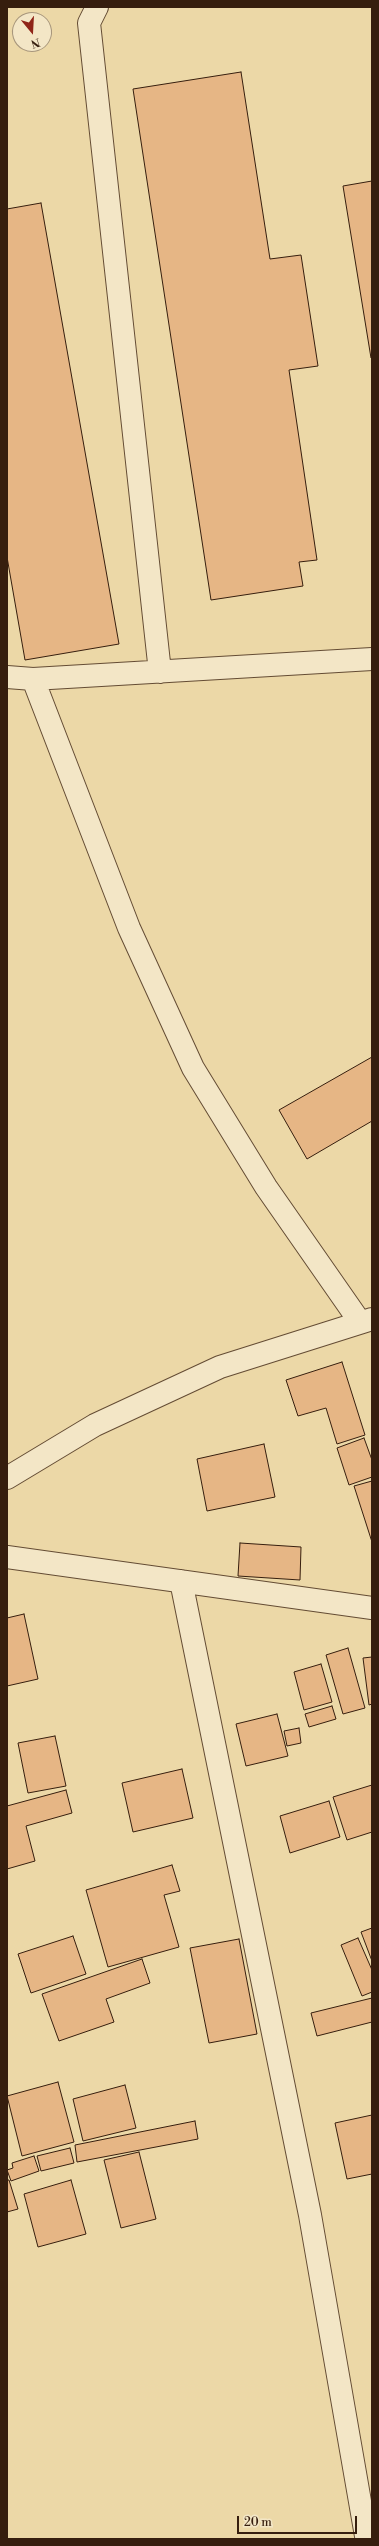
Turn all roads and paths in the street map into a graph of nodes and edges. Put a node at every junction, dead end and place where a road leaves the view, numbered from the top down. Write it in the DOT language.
graph roads {
  1 [pos="97,7"];
  2 [pos="372,659"];
  3 [pos="160,672"];
  4 [pos="7,677"];
  5 [pos="33,679"];
  6 [pos="366,1320"];
  7 [pos="7,1478"];
  8 [pos="7,1557"];
  9 [pos="181,1581"];
  10 [pos="372,1608"];
  11 [pos="365,2536"];
  1 -- 3 [label="street"];
  2 -- 3 [label="street"];
  3 -- 5 [label="street"];
  4 -- 5 [label="street"];
  5 -- 6 [label="street"];
  6 -- 7 [label="street"];
  8 -- 9 [label="street"];
  9 -- 10 [label="street"];
  9 -- 11 [label="street"];
}
